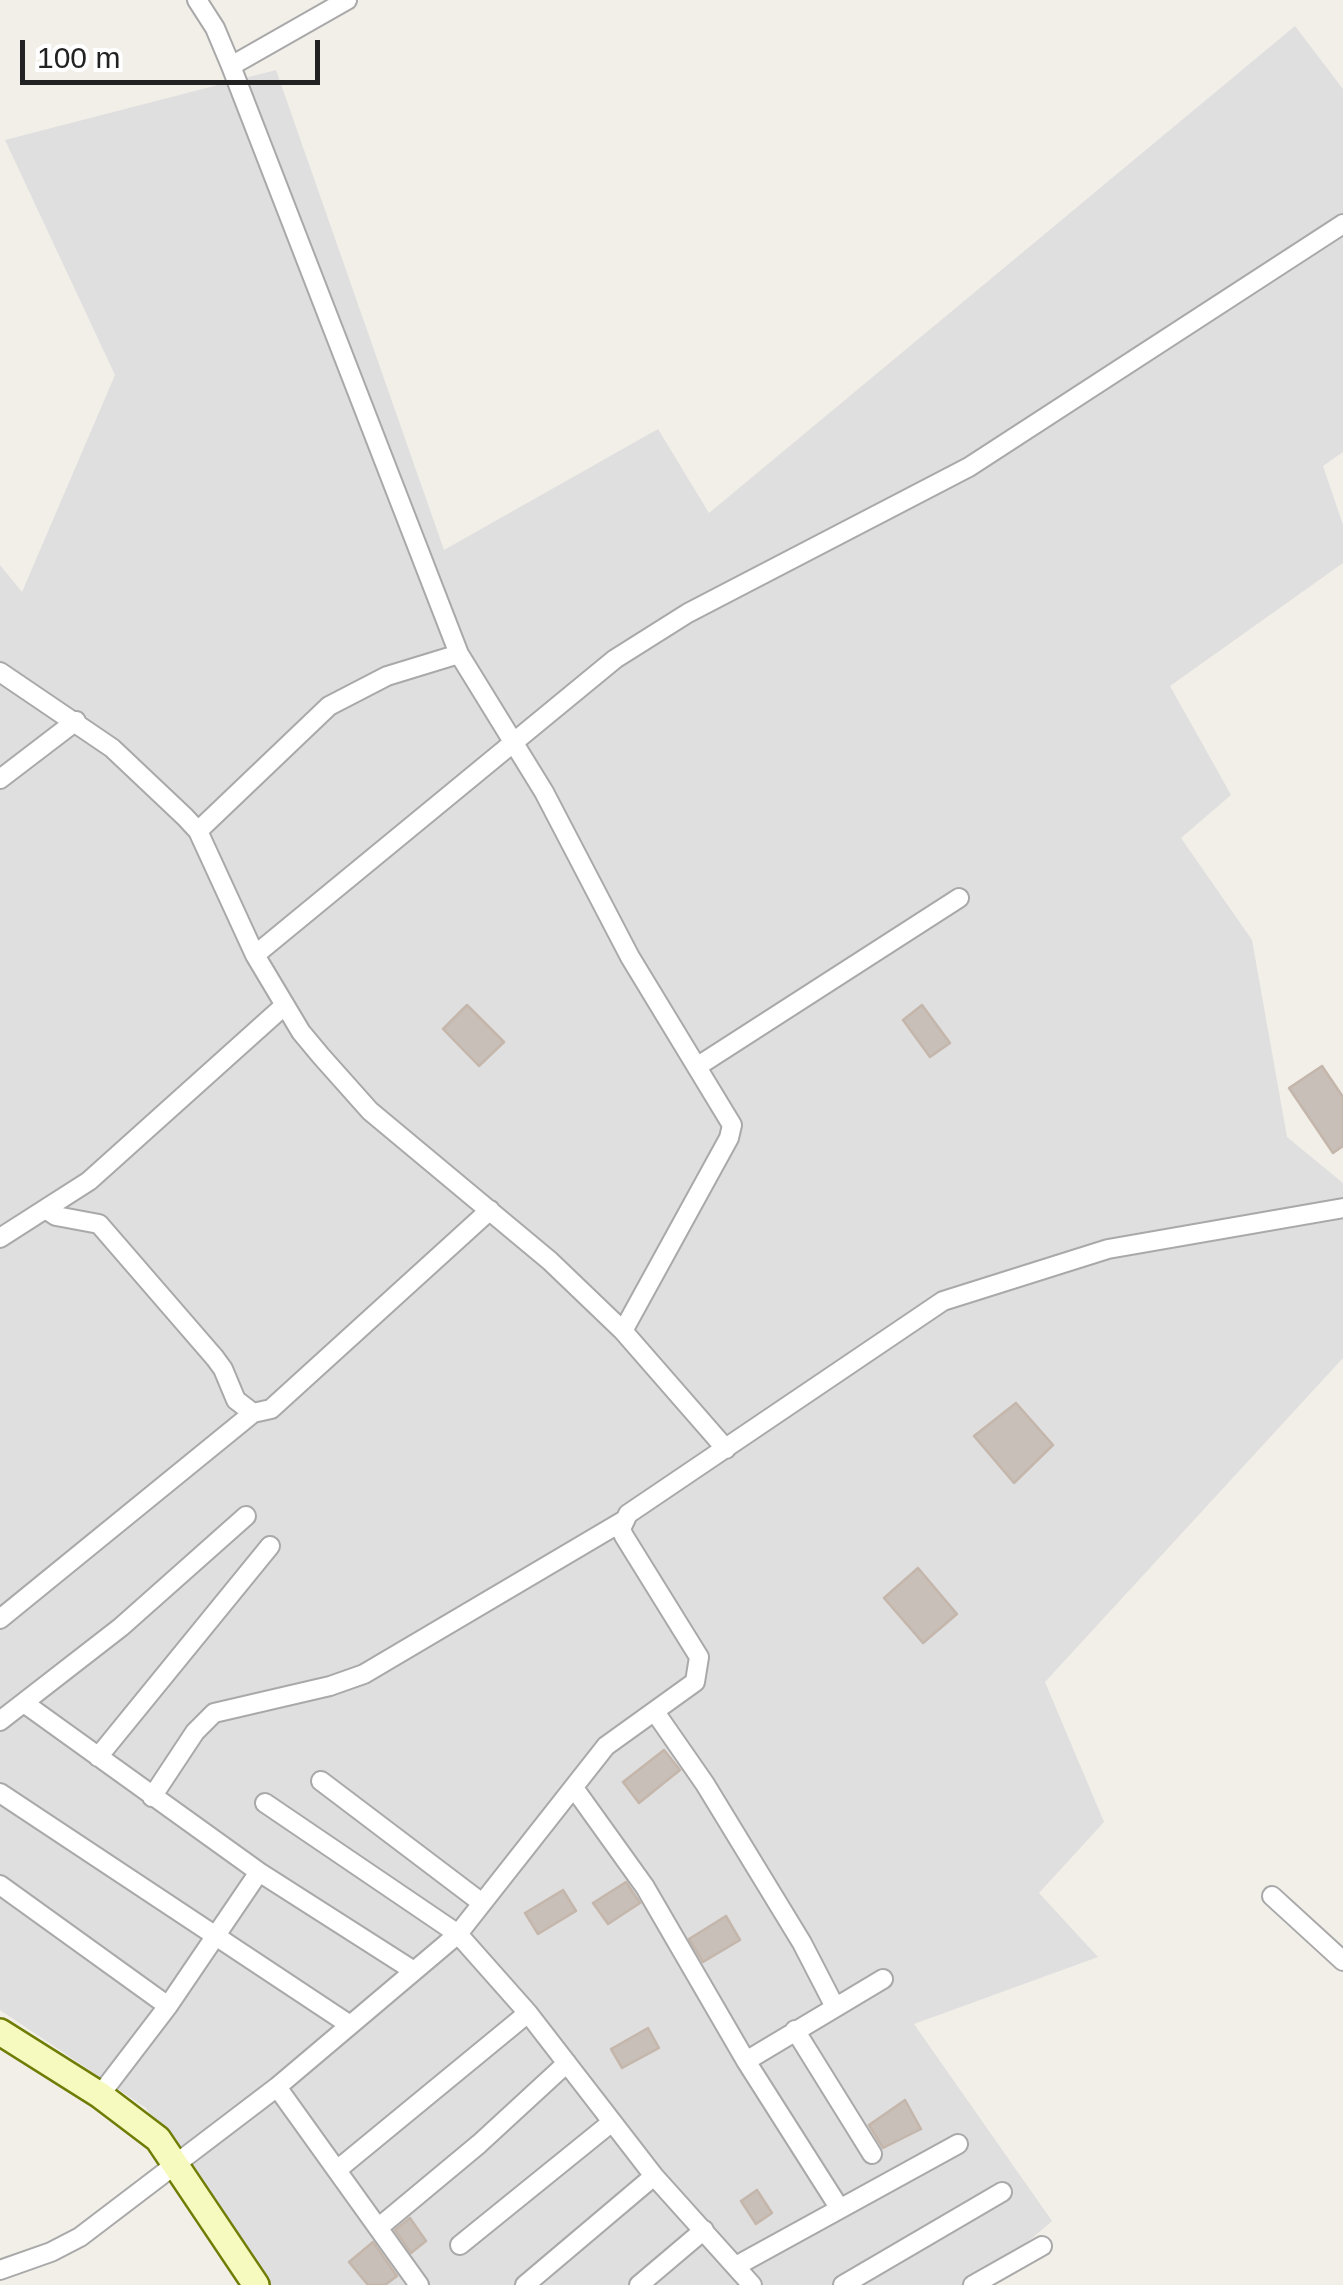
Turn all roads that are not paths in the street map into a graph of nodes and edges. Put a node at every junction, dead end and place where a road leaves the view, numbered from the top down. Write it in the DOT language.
graph roads {
  1 [pos="197,0"];
  2 [pos="347,0"];
  3 [pos="231,66"];
  4 [pos="1343,224"];
  5 [pos="459,654"];
  6 [pos="0,672"];
  7 [pos="76,721"];
  8 [pos="512,742"];
  9 [pos="0,778"];
  10 [pos="198,832"];
  11 [pos="960,898"];
  12 [pos="255,954"];
  13 [pos="285,1006"];
  14 [pos="698,1066"];
  15 [pos="1343,1208"];
  16 [pos="47,1210"];
  17 [pos="490,1210"];
  18 [pos="0,1238"];
  19 [pos="624,1332"];
  20 [pos="253,1413"];
  21 [pos="726,1449"];
  22 [pos="246,1516"];
  23 [pos="623,1521"];
  24 [pos="270,1546"];
  25 [pos="0,1618"];
  26 [pos="24,1703"];
  27 [pos="655,1712"];
  28 [pos="0,1722"];
  29 [pos="98,1757"];
  30 [pos="321,1782"];
  31 [pos="574,1788"];
  32 [pos="0,1793"];
  33 [pos="152,1797"];
  34 [pos="264,1803"];
  35 [pos="259,1872"];
  36 [pos="0,1885"];
  37 [pos="1272,1896"];
  38 [pos="482,1904"];
  39 [pos="458,1934"];
  40 [pos="215,1938"];
  41 [pos="1343,1960"];
  42 [pos="414,1972"];
  43 [pos="883,1978"];
  44 [pos="168,2006"];
  45 [pos="834,2006"];
  46 [pos="528,2013"];
  47 [pos="350,2025"];
  48 [pos="795,2030"];
  49 [pos="0,2032"];
  50 [pos="746,2061"];
  51 [pos="567,2062"];
  52 [pos="277,2087"];
  53 [pos="100,2095"];
  54 [pos="612,2122"];
  55 [pos="958,2144"];
  56 [pos="872,2154"];
  57 [pos="176,2162"];
  58 [pos="337,2170"];
  59 [pos="654,2176"];
  60 [pos="1002,2192"];
  61 [pos="840,2209"];
  62 [pos="378,2228"];
  63 [pos="704,2230"];
  64 [pos="460,2245"];
  65 [pos="1042,2246"];
  66 [pos="736,2266"];
  67 [pos="0,2270"];
  68 [pos="256,2285"];
  69 [pos="419,2285"];
  70 [pos="526,2285"];
  71 [pos="639,2285"];
  72 [pos="752,2285"];
  73 [pos="843,2285"];
  74 [pos="973,2285"];
  1 -- 3 [label="street"];
  2 -- 3 [label="street"];
  3 -- 5 [label="street"];
  4 -- 8 [label="street"];
  5 -- 8 [label="street"];
  5 -- 10 [label="street"];
  6 -- 7 [label="street"];
  7 -- 9 [label="street"];
  7 -- 10 [label="street"];
  8 -- 12 [label="street"];
  8 -- 14 [label="street"];
  10 -- 12 [label="street"];
  11 -- 14 [label="street"];
  12 -- 13 [label="street"];
  13 -- 16 [label="street"];
  13 -- 17 [label="street"];
  14 -- 19 [label="street"];
  15 -- 21 [label="street"];
  16 -- 18 [label="street"];
  16 -- 20 [label="street"];
  17 -- 19 [label="street"];
  17 -- 20 [label="street"];
  19 -- 21 [label="street"];
  20 -- 25 [label="street"];
  21 -- 23 [label="street"];
  22 -- 26 [label="street"];
  23 -- 27 [label="street"];
  23 -- 33 [label="street"];
  24 -- 29 [label="street"];
  26 -- 28 [label="street"];
  26 -- 29 [label="street"];
  27 -- 31 [label="street"];
  27 -- 45 [label="street"];
  29 -- 33 [label="street"];
  30 -- 38 [label="street"];
  31 -- 38 [label="street"];
  31 -- 50 [label="street"];
  32 -- 40 [label="street"];
  33 -- 35 [label="street"];
  34 -- 39 [label="street"];
  35 -- 40 [label="street"];
  35 -- 42 [label="street"];
  36 -- 44 [label="street"];
  37 -- 41 [label="street"];
  38 -- 39 [label="street"];
  39 -- 42 [label="street"];
  39 -- 46 [label="street"];
  40 -- 44 [label="street"];
  40 -- 47 [label="street"];
  42 -- 47 [label="street"];
  43 -- 45 [label="street"];
  44 -- 53 [label="street"];
  45 -- 48 [label="street"];
  46 -- 51 [label="street"];
  46 -- 58 [label="street"];
  47 -- 52 [label="street"];
  48 -- 50 [label="street"];
  48 -- 56 [label="street"];
  49 -- 53 [label="street"];
  50 -- 61 [label="street"];
  51 -- 54 [label="street"];
  51 -- 62 [label="street"];
  52 -- 57 [label="street"];
  52 -- 58 [label="street"];
  53 -- 57 [label="street"];
  54 -- 59 [label="street"];
  54 -- 64 [label="street"];
  55 -- 61 [label="street"];
  57 -- 67 [label="street"];
  57 -- 68 [label="street"];
  58 -- 62 [label="street"];
  59 -- 63 [label="street"];
  59 -- 70 [label="street"];
  60 -- 73 [label="street"];
  61 -- 66 [label="street"];
  62 -- 69 [label="street"];
  63 -- 66 [label="street"];
  63 -- 71 [label="street"];
  65 -- 74 [label="street"];
  66 -- 72 [label="street"];
}
